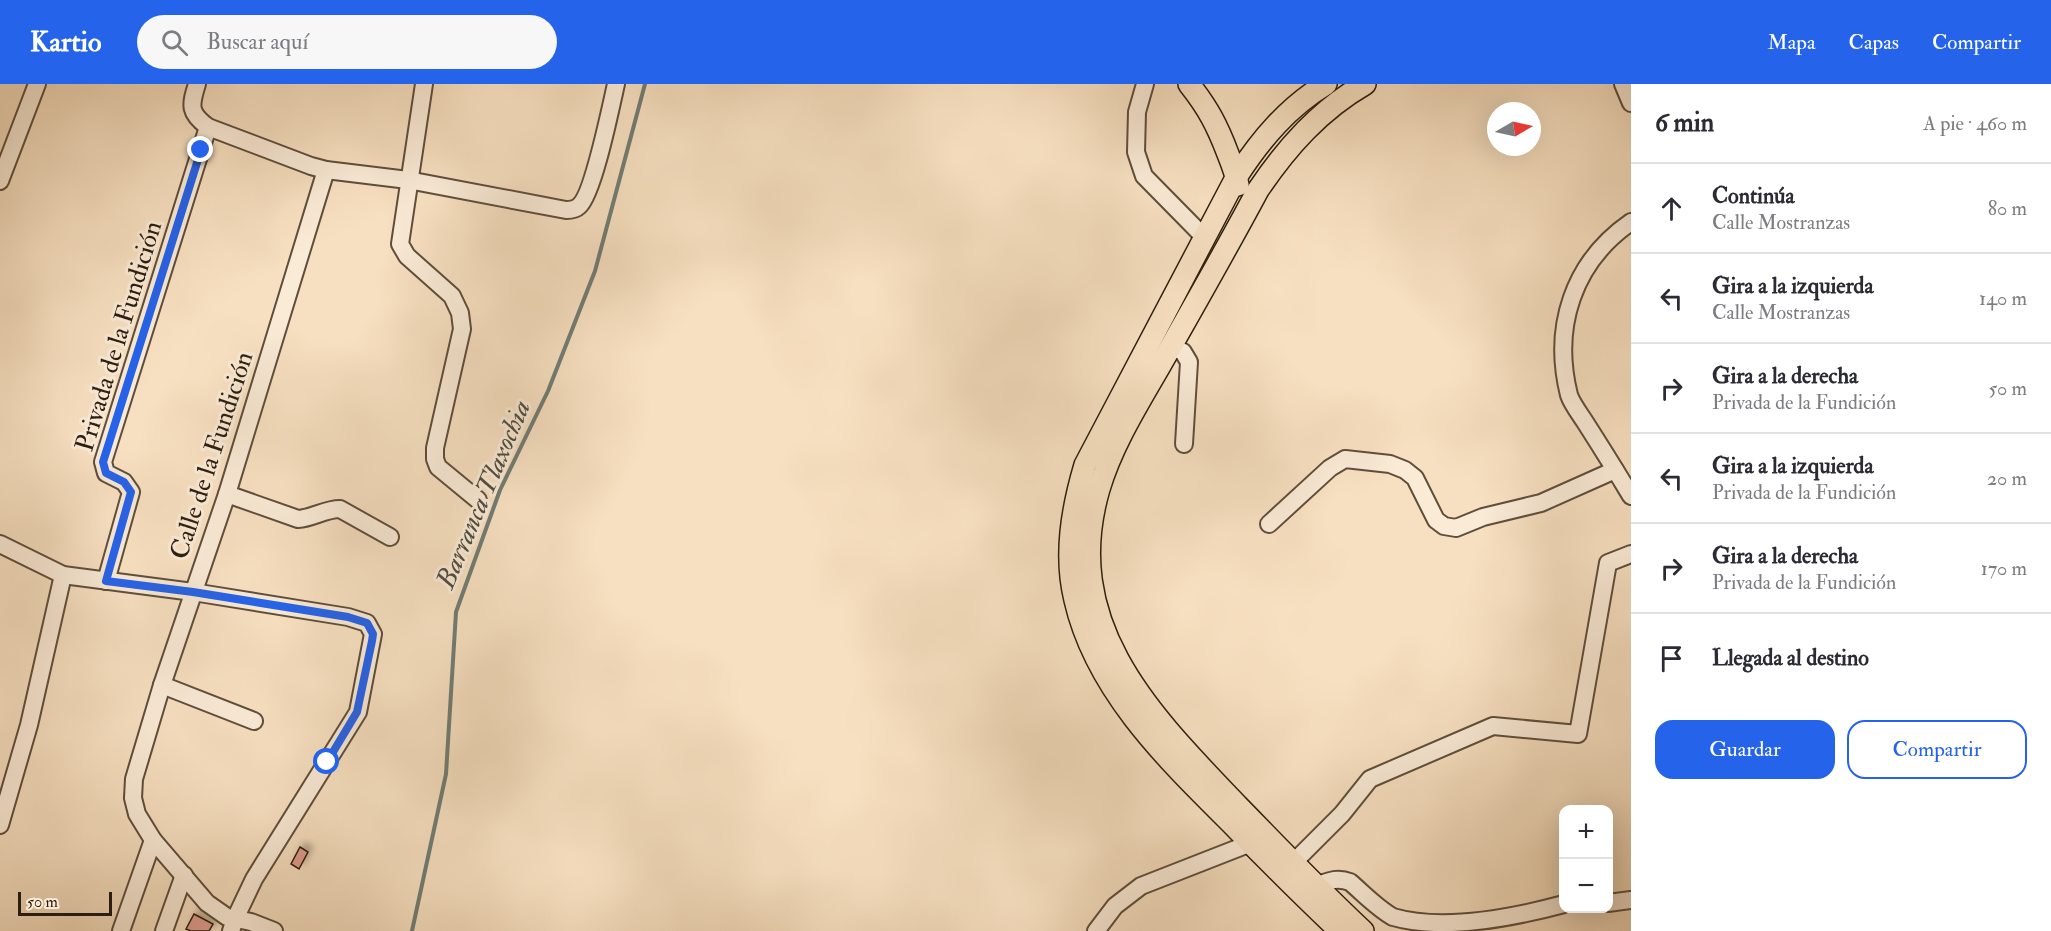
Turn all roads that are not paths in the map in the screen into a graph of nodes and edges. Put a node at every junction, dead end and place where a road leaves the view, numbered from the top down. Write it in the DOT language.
graph roads {
  1 [pos="37,84"];
  2 [pos="197,84"];
  3 [pos="424,84"];
  4 [pos="616,84"];
  5 [pos="1145,84"];
  6 [pos="1190,84"];
  7 [pos="1326,84"];
  8 [pos="1365,84"];
  9 [pos="1623,84"];
  10 [pos="1631,103"];
  11 [pos="208,127"];
  12 [pos="3,164"];
  13 [pos="326,170"];
  14 [pos="1237,176"];
  15 [pos="408,180"];
  16 [pos="0,181"];
  17 [pos="1242,220"];
  18 [pos="1631,222"];
  19 [pos="1204,237"];
  20 [pos="1171,346"];
  21 [pos="1184,444"];
  22 [pos="1615,470"];
  23 [pos="227,494"];
  24 [pos="1631,496"];
  25 [pos="478,500"];
  26 [pos="1269,524"];
  27 [pos="390,537"];
  28 [pos="0,544"];
  29 [pos="1631,554"];
  30 [pos="63,575"];
  31 [pos="106,581"];
  32 [pos="193,592"];
  33 [pos="162,685"];
  34 [pos="254,721"];
  35 [pos="0,825"];
  36 [pos="153,840"];
  37 [pos="1251,843"];
  38 [pos="1293,863"];
  39 [pos="184,876"];
  40 [pos="1316,886"];
  41 [pos="1631,900"];
  42 [pos="1613,902"];
  43 [pos="1559,905"];
  44 [pos="233,925"];
  45 [pos="121,931"];
  46 [pos="164,931"];
  47 [pos="274,931"];
  48 [pos="1096,931"];
  49 [pos="1340,931"];
  50 [pos="1363,931"];
  1 -- 12 [label="street"];
  2 -- 11 [label="street"];
  3 -- 15 [label="street"];
  4 -- 15 [label="street"];
  5 -- 19 [label="street"];
  6 -- 14 [label="main road"];
  7 -- 14 [label="main road"];
  8 -- 17 [label="main road"];
  9 -- 10 [label="street"];
  11 -- 13 [label="street"];
  11 -- 31 [label="street, Privada de la Fundición"];
  12 -- 16 [label="street"];
  13 -- 15 [label="street"];
  13 -- 23 [label="street, Calle de la Fundición"];
  14 -- 17 [label="main road"];
  14 -- 19 [label="main road"];
  15 -- 25 [label="street"];
  17 -- 20 [label="main road"];
  18 -- 22 [label="street"];
  19 -- 37 [label="main road"];
  20 -- 21 [label="street"];
  20 -- 38 [label="main road"];
  22 -- 24 [label="street"];
  22 -- 26 [label="street"];
  23 -- 27 [label="street"];
  23 -- 32 [label="street, Calle de la Fundición"];
  28 -- 30 [label="street"];
  29 -- 38 [label="street"];
  30 -- 31 [label="street"];
  30 -- 35 [label="street"];
  31 -- 32 [label="street"];
  32 -- 33 [label="street, Calle de la Fundición"];
  32 -- 44 [label="street"];
  33 -- 34 [label="street"];
  33 -- 36 [label="street, Calle de la Fundición"];
  36 -- 39 [label="street, Calle de la Fundición"];
  36 -- 45 [label="street"];
  37 -- 48 [label="street"];
  37 -- 49 [label="main road"];
  38 -- 40 [label="main road"];
  39 -- 44 [label="street, Calle de la Fundición"];
  39 -- 46 [label="street"];
  40 -- 43 [label="street"];
  40 -- 50 [label="main road"];
  41 -- 42 [label="street"];
  44 -- 47 [label="street, Calle de la Fundición"];
}
